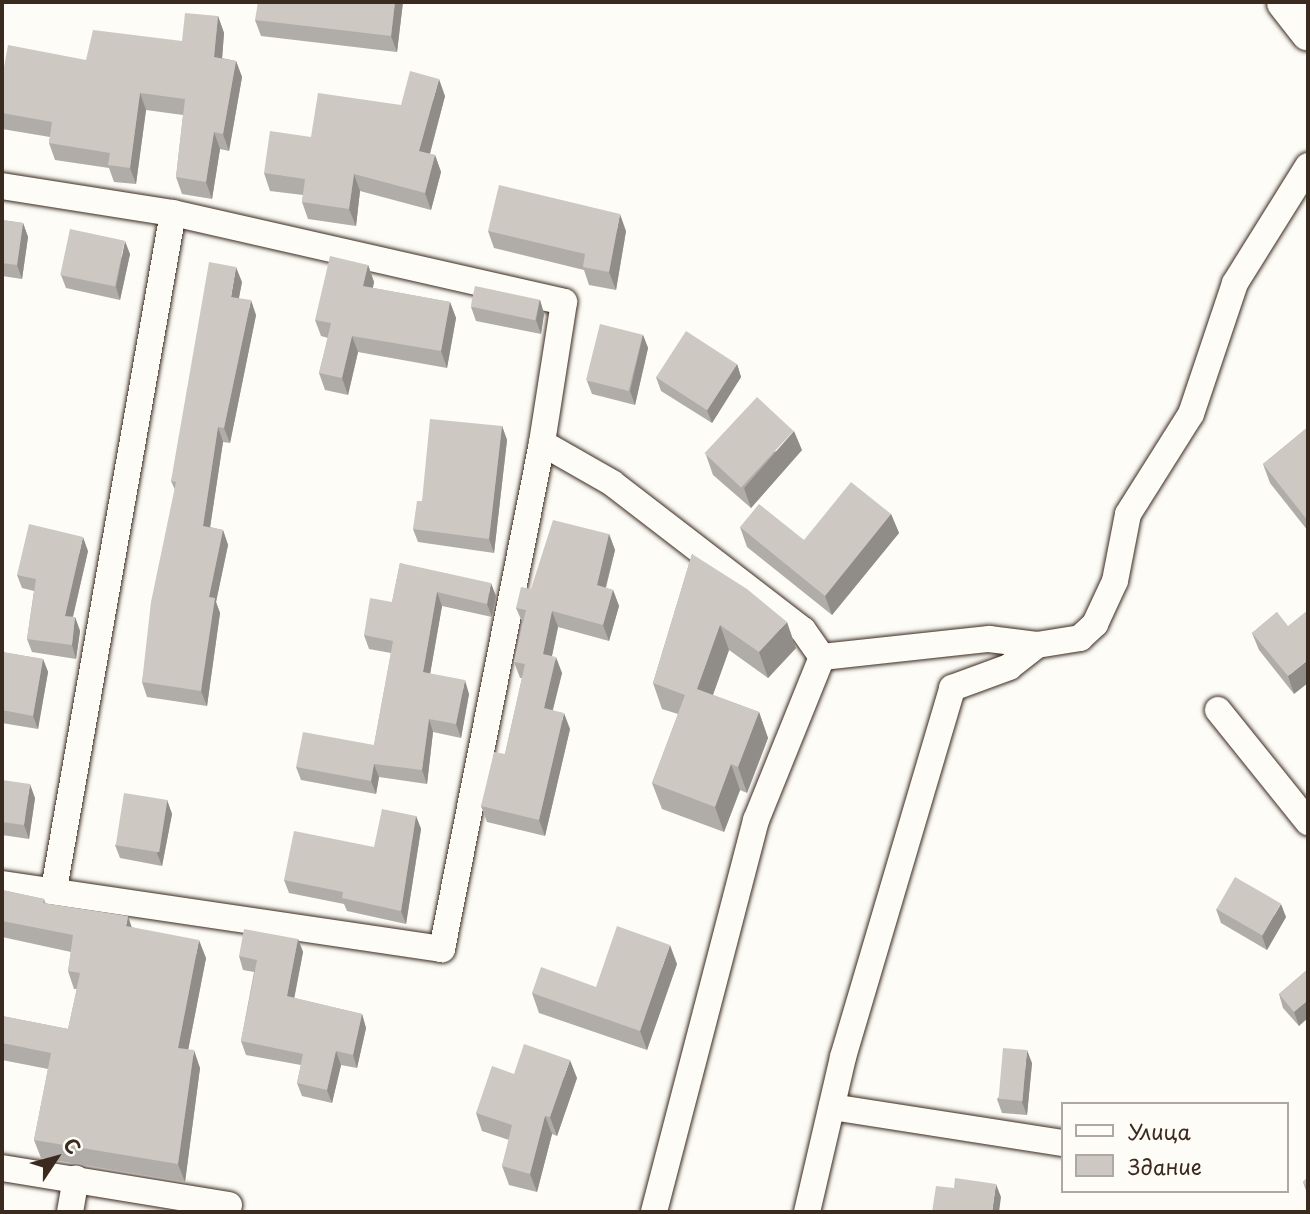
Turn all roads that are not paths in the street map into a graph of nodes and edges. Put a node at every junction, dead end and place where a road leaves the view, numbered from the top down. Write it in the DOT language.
graph roads {
  1 [pos="1284,2"];
  2 [pos="1308,33"];
  3 [pos="1308,166"];
  4 [pos="2,186"];
  5 [pos="173,214"];
  6 [pos="542,443"];
  7 [pos="1037,645"];
  8 [pos="822,657"];
  9 [pos="1218,710"];
  10 [pos="1308,822"];
  11 [pos="2,884"];
  12 [pos="54,889"];
  13 [pos="832,1107"];
  14 [pos="1062,1143"];
  15 [pos="2,1168"];
  16 [pos="76,1179"];
  17 [pos="229,1205"];
  18 [pos="70,1212"];
  19 [pos="654,1212"];
  20 [pos="807,1212"];
  1 -- 2 [label="main road"];
  3 -- 7 [label="street"];
  4 -- 5 [label="street"];
  5 -- 6 [label="street"];
  5 -- 12 [label="street"];
  6 -- 8 [label="street"];
  6 -- 12 [label="street"];
  7 -- 8 [label="street"];
  7 -- 13 [label="street"];
  8 -- 19 [label="street"];
  9 -- 10 [label="street"];
  11 -- 12 [label="street"];
  13 -- 14 [label="street"];
  13 -- 20 [label="street"];
  15 -- 16 [label="street"];
  16 -- 17 [label="street"];
  16 -- 18 [label="street"];
}
